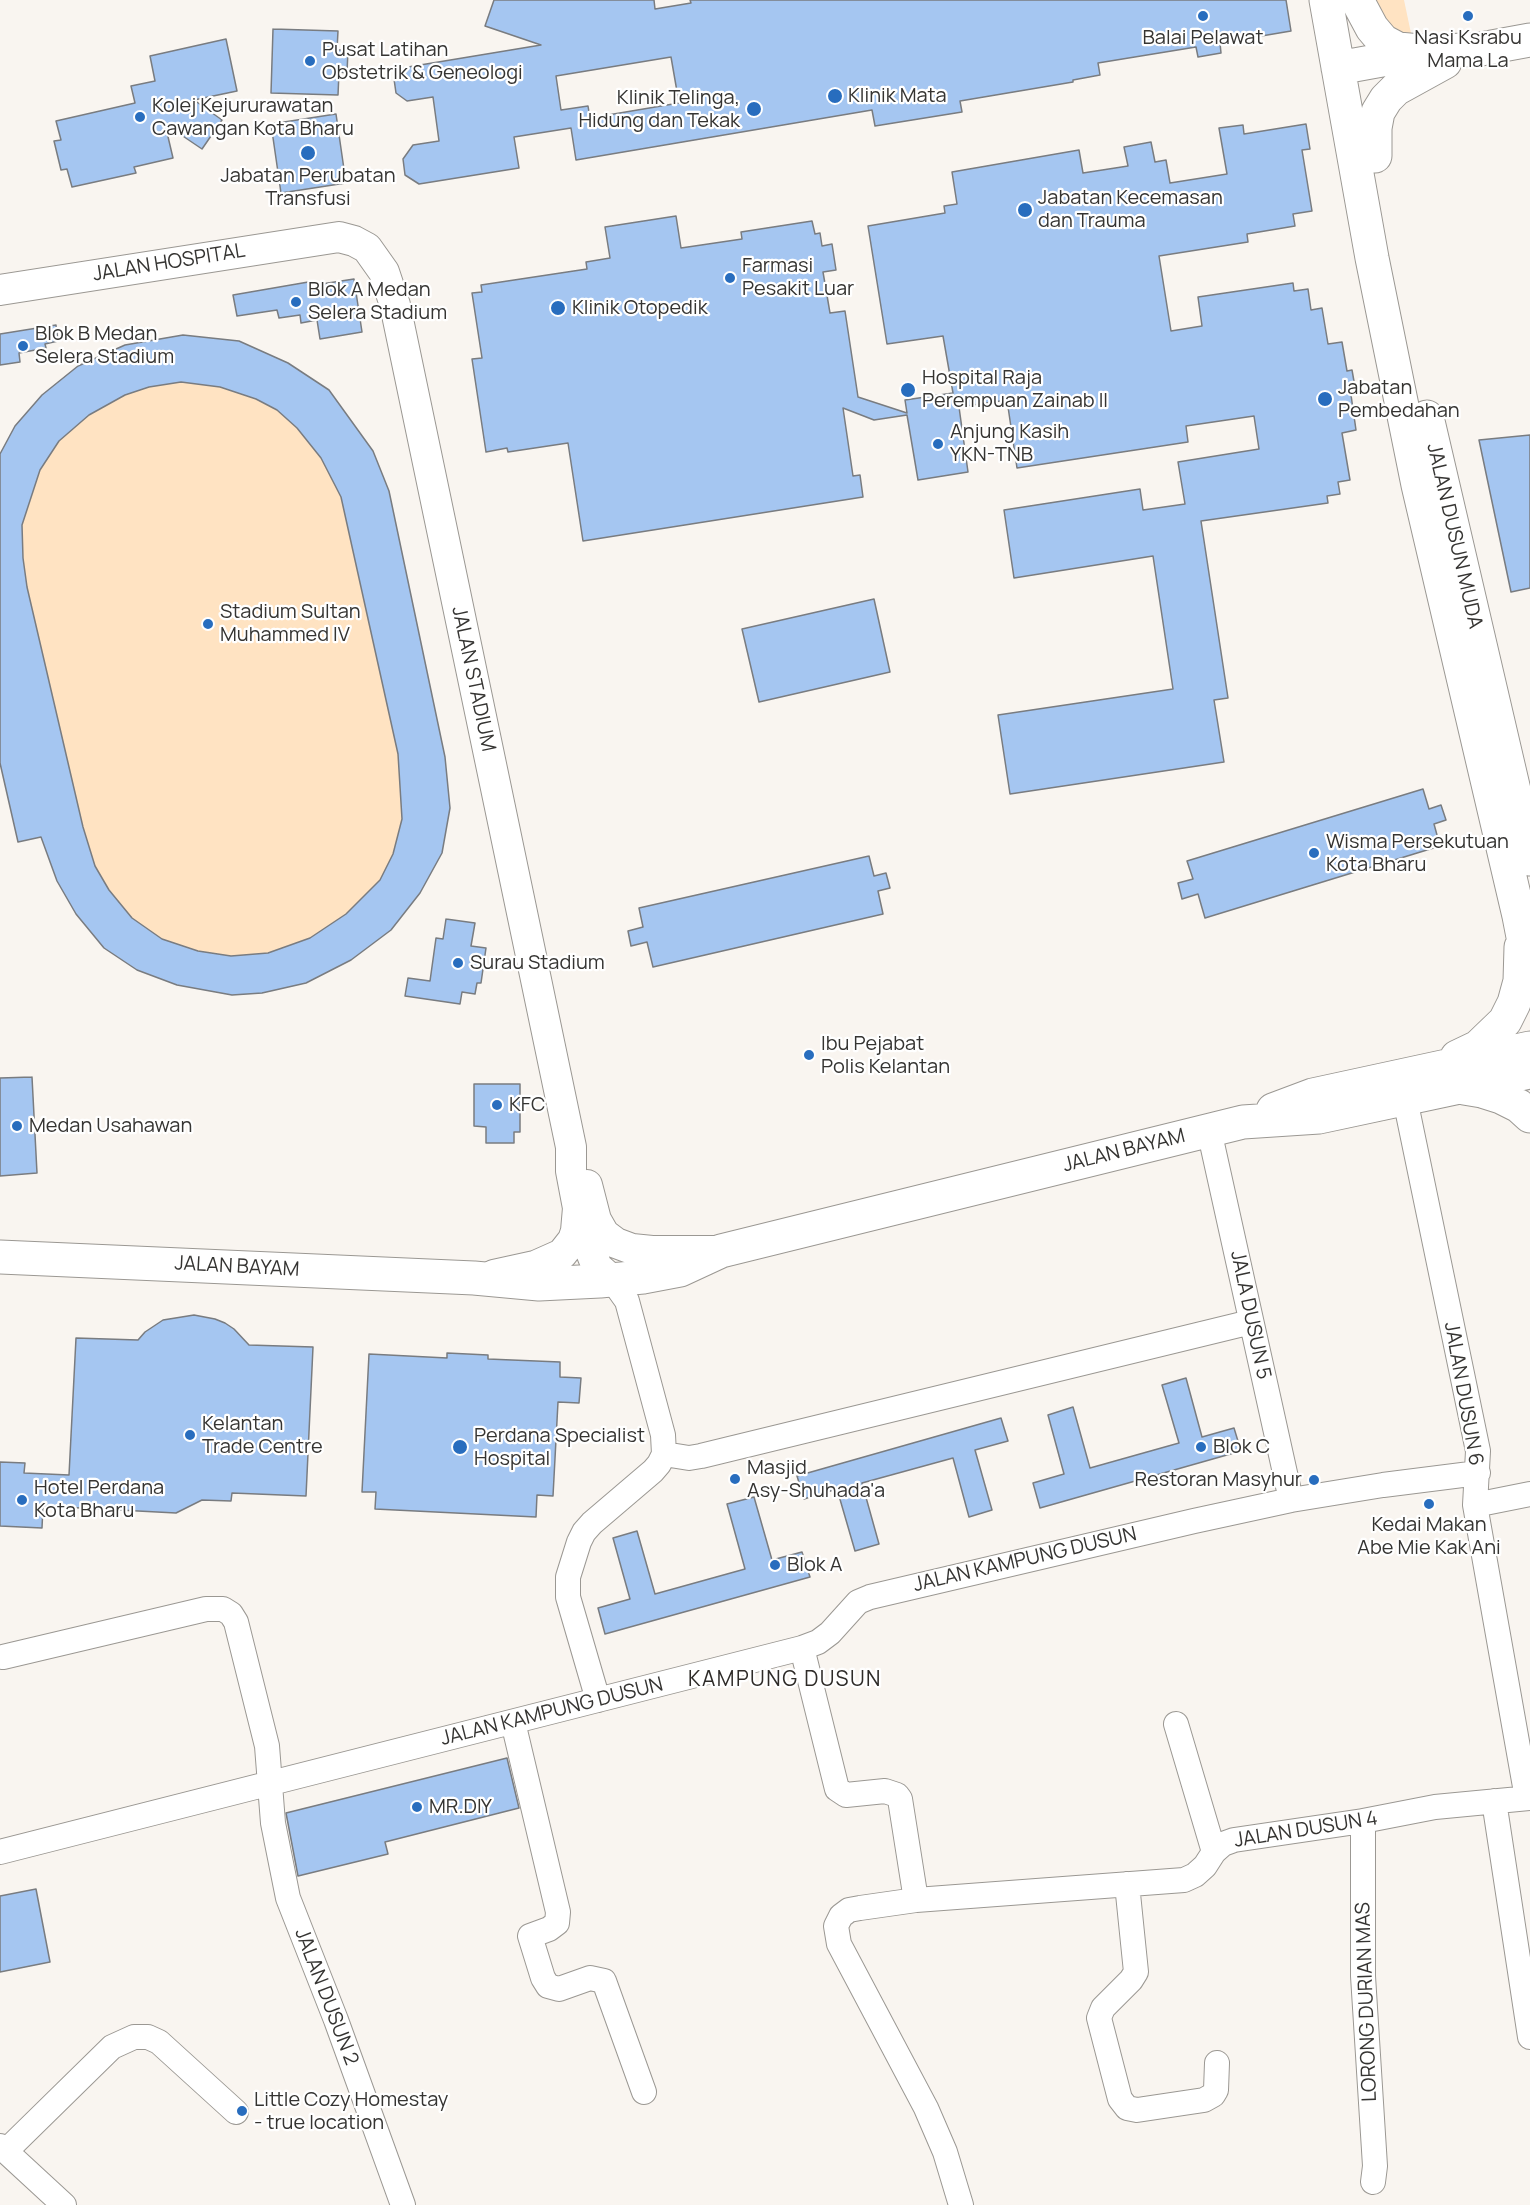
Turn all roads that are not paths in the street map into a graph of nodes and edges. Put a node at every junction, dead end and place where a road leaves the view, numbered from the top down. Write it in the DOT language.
graph roads {
  1 [pos="1326,0"];
  2 [pos="1346,0"];
  3 [pos="1357,0"];
  4 [pos="1530,40"];
  5 [pos="1435,57"];
  6 [pos="1350,74"];
  7 [pos="1375,156"];
  8 [pos="339,237"];
  9 [pos="0,290"];
  10 [pos="1530,859"];
  11 [pos="1519,916"];
  12 [pos="1530,973"];
  13 [pos="1530,1048"];
  14 [pos="1530,1072"];
  15 [pos="1412,1085"];
  16 [pos="1458,1088"];
  17 [pos="1530,1116"];
  18 [pos="1209,1130"];
  19 [pos="571,1147"];
  20 [pos="578,1208"];
  21 [pos="721,1251"];
  22 [pos="0,1257"];
  23 [pos="474,1278"];
  24 [pos="612,1280"];
  25 [pos="1251,1322"];
  26 [pos="664,1454"];
  27 [pos="1478,1473"];
  28 [pos="1530,1494"];
  29 [pos="1291,1500"];
  30 [pos="1475,1505"];
  31 [pos="802,1648"];
  32 [pos="3,1657"];
  33 [pos="597,1700"];
  34 [pos="513,1722"];
  35 [pos="1176,1724"];
  36 [pos="270,1784"];
  37 [pos="1528,1798"];
  38 [pos="1494,1801"];
  39 [pos="1363,1821"];
  40 [pos="0,1852"];
  41 [pos="1214,1852"];
  42 [pos="1127,1884"];
  43 [pos="916,1900"];
  44 [pos="1530,2037"];
  45 [pos="1217,2063"];
  46 [pos="644,2092"];
  47 [pos="236,2112"];
  48 [pos="3,2148"];
  49 [pos="1373,2182"];
  50 [pos="64,2205"];
  51 [pos="403,2205"];
  52 [pos="961,2205"];
  1 -- 6 [label="main road"];
  2 -- 6 [label="main road, JALAN DUSUN MUDA"];
  3 -- 5 [label="main road"];
  4 -- 5 [label="main road"];
  5 -- 6 [label="main road"];
  5 -- 7 [label="main road"];
  6 -- 7 [label="main road, JALAN DUSUN MUDA"];
  6 -- 11 [label="main road"];
  7 -- 10 [label="main road, JALAN DUSUN MUDA"];
  8 -- 9 [label="street, JALAN HOSPITAL"];
  8 -- 19 [label="street, JALAN STADIUM"];
  11 -- 12 [label="main road"];
  11 -- 15 [label="main road"];
  13 -- 15 [label="main road"];
  14 -- 16 [label="main road"];
  15 -- 16 [label="main road"];
  15 -- 18 [label="main road, JALAN BAYAM"];
  15 -- 27 [label="street, JALAN DUSUN 6"];
  16 -- 17 [label="main road"];
  18 -- 21 [label="main road, JALAN BAYAM"];
  18 -- 25 [label="street, JALA DUSUN 5"];
  19 -- 20 [label="street, JALAN BAYAM"];
  19 -- 21 [label="street, JALAN BAYAM"];
  20 -- 23 [label="street, JALAN BAYAM"];
  20 -- 24 [label="street"];
  21 -- 24 [label="main road, JALAN BAYAM"];
  22 -- 23 [label="main road, JALAN BAYAM"];
  23 -- 24 [label="main road, JALAN BAYAM"];
  24 -- 26 [label="street"];
  25 -- 26 [label="street"];
  25 -- 29 [label="street, JALA DUSUN 5"];
  26 -- 33 [label="street"];
  27 -- 29 [label="street, JALAN KAMPUNG DUSUN"];
  27 -- 30 [label="street, JALAN DUSUN 6"];
  28 -- 30 [label="street"];
  29 -- 31 [label="street, JALAN KAMPUNG DUSUN"];
  30 -- 37 [label="street, JALAN DUSUN 6"];
  31 -- 33 [label="street, JALAN KAMPUNG DUSUN"];
  31 -- 43 [label="street"];
  32 -- 36 [label="street, JALAN DUSUN 2"];
  33 -- 34 [label="street, JALAN KAMPUNG DUSUN"];
  34 -- 36 [label="street, JALAN KAMPUNG DUSUN"];
  34 -- 46 [label="street"];
  35 -- 41 [label="street"];
  36 -- 40 [label="street, JALAN KAMPUNG DUSUN"];
  36 -- 51 [label="street, JALAN DUSUN 2"];
  37 -- 38 [label="street, JALAN DUSUN 4"];
  38 -- 39 [label="street, JALAN DUSUN 4"];
  38 -- 44 [label="street"];
  39 -- 41 [label="street, JALAN DUSUN 4"];
  39 -- 49 [label="street, LORONG DURIAN MAS"];
  41 -- 42 [label="street, JALAN DUSUN 4"];
  42 -- 43 [label="street, JALAN DUSUN 4"];
  42 -- 45 [label="street"];
  43 -- 52 [label="street, JALAN DUSUN 4"];
  47 -- 48 [label="street"];
  48 -- 50 [label="street"];
}
